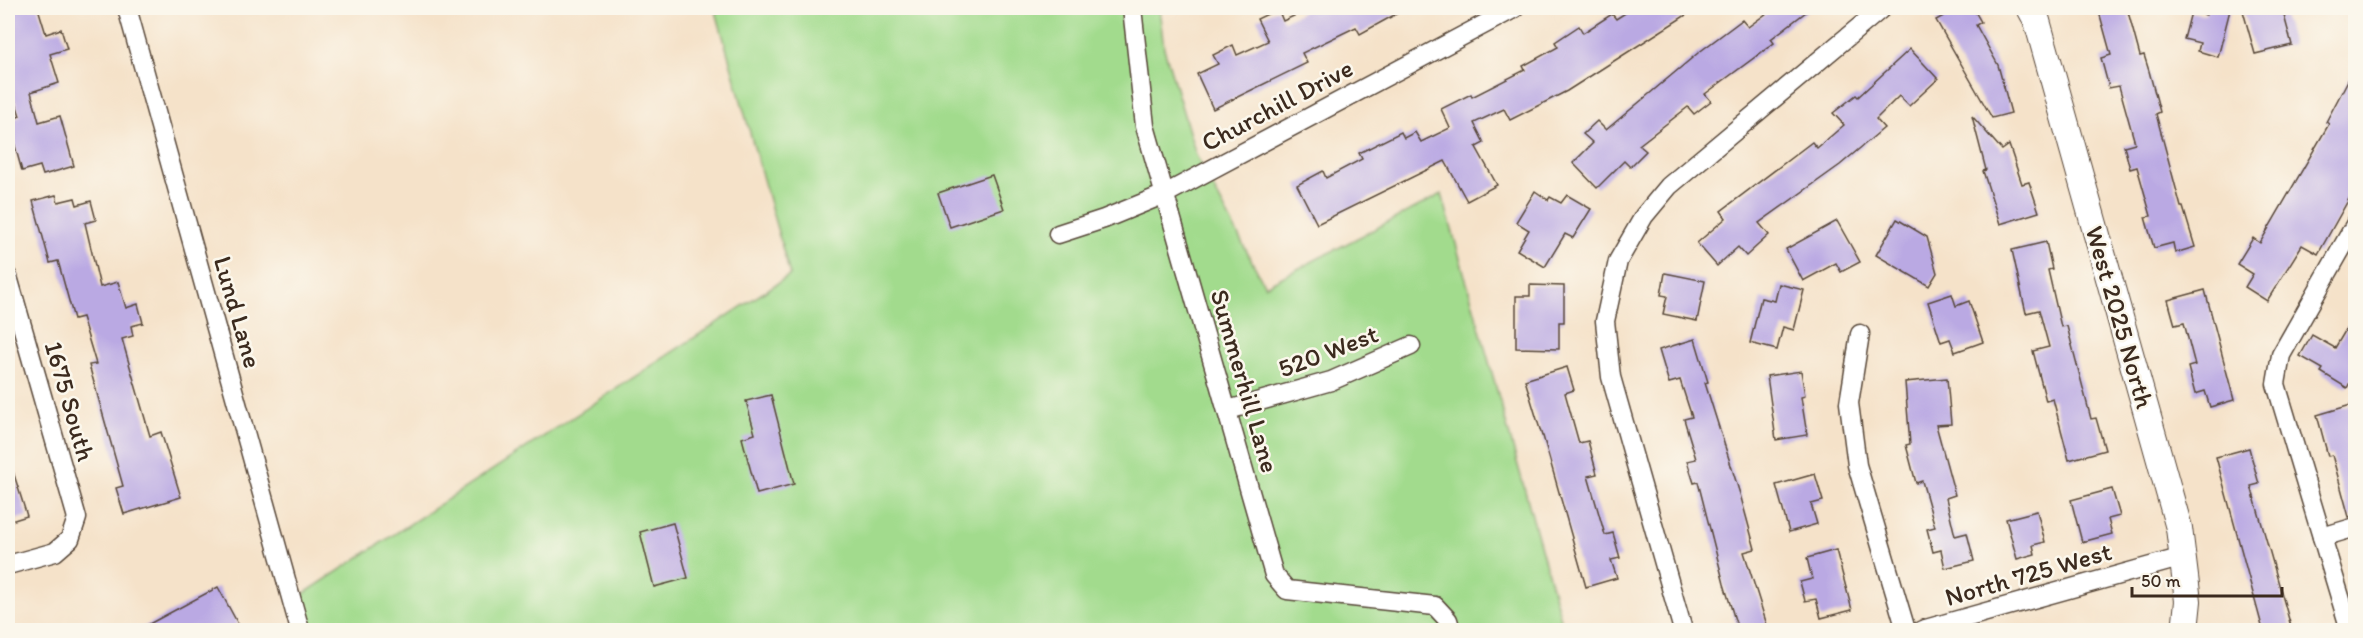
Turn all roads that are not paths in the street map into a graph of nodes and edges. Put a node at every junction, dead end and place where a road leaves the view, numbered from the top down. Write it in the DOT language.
graph roads {
  1 [pos="127,8"];
  2 [pos="1132,8"];
  3 [pos="1515,8"];
  4 [pos="1882,8"];
  5 [pos="2030,8"];
  6 [pos="1165,194"];
  7 [pos="2355,223"];
  8 [pos="1058,234"];
  9 [pos="8,277"];
  10 [pos="1860,334"];
  11 [pos="1411,346"];
  12 [pos="1228,410"];
  13 [pos="2355,528"];
  14 [pos="2322,537"];
  15 [pos="2183,557"];
  16 [pos="8,565"];
  17 [pos="300,630"];
  18 [pos="1451,630"];
  19 [pos="1683,630"];
  20 [pos="1906,630"];
  21 [pos="1922,630"];
  22 [pos="2185,630"];
  23 [pos="2350,630"];
  1 -- 17 [label="street, Lund Lane"];
  2 -- 6 [label="street, Summerhill Lane"];
  3 -- 6 [label="street, Churchill Drive"];
  4 -- 19 [label="street"];
  5 -- 15 [label="street, West 2025 North"];
  6 -- 8 [label="street, Churchill Drive"];
  6 -- 12 [label="street, Summerhill Lane"];
  7 -- 14 [label="street"];
  9 -- 16 [label="street, 1675 South"];
  10 -- 20 [label="street"];
  11 -- 12 [label="street, 520 West"];
  12 -- 18 [label="street, Summerhill Lane"];
  13 -- 14 [label="street"];
  14 -- 23 [label="street"];
  15 -- 21 [label="street, North 725 West"];
  15 -- 22 [label="street, West 2025 North"];
}
